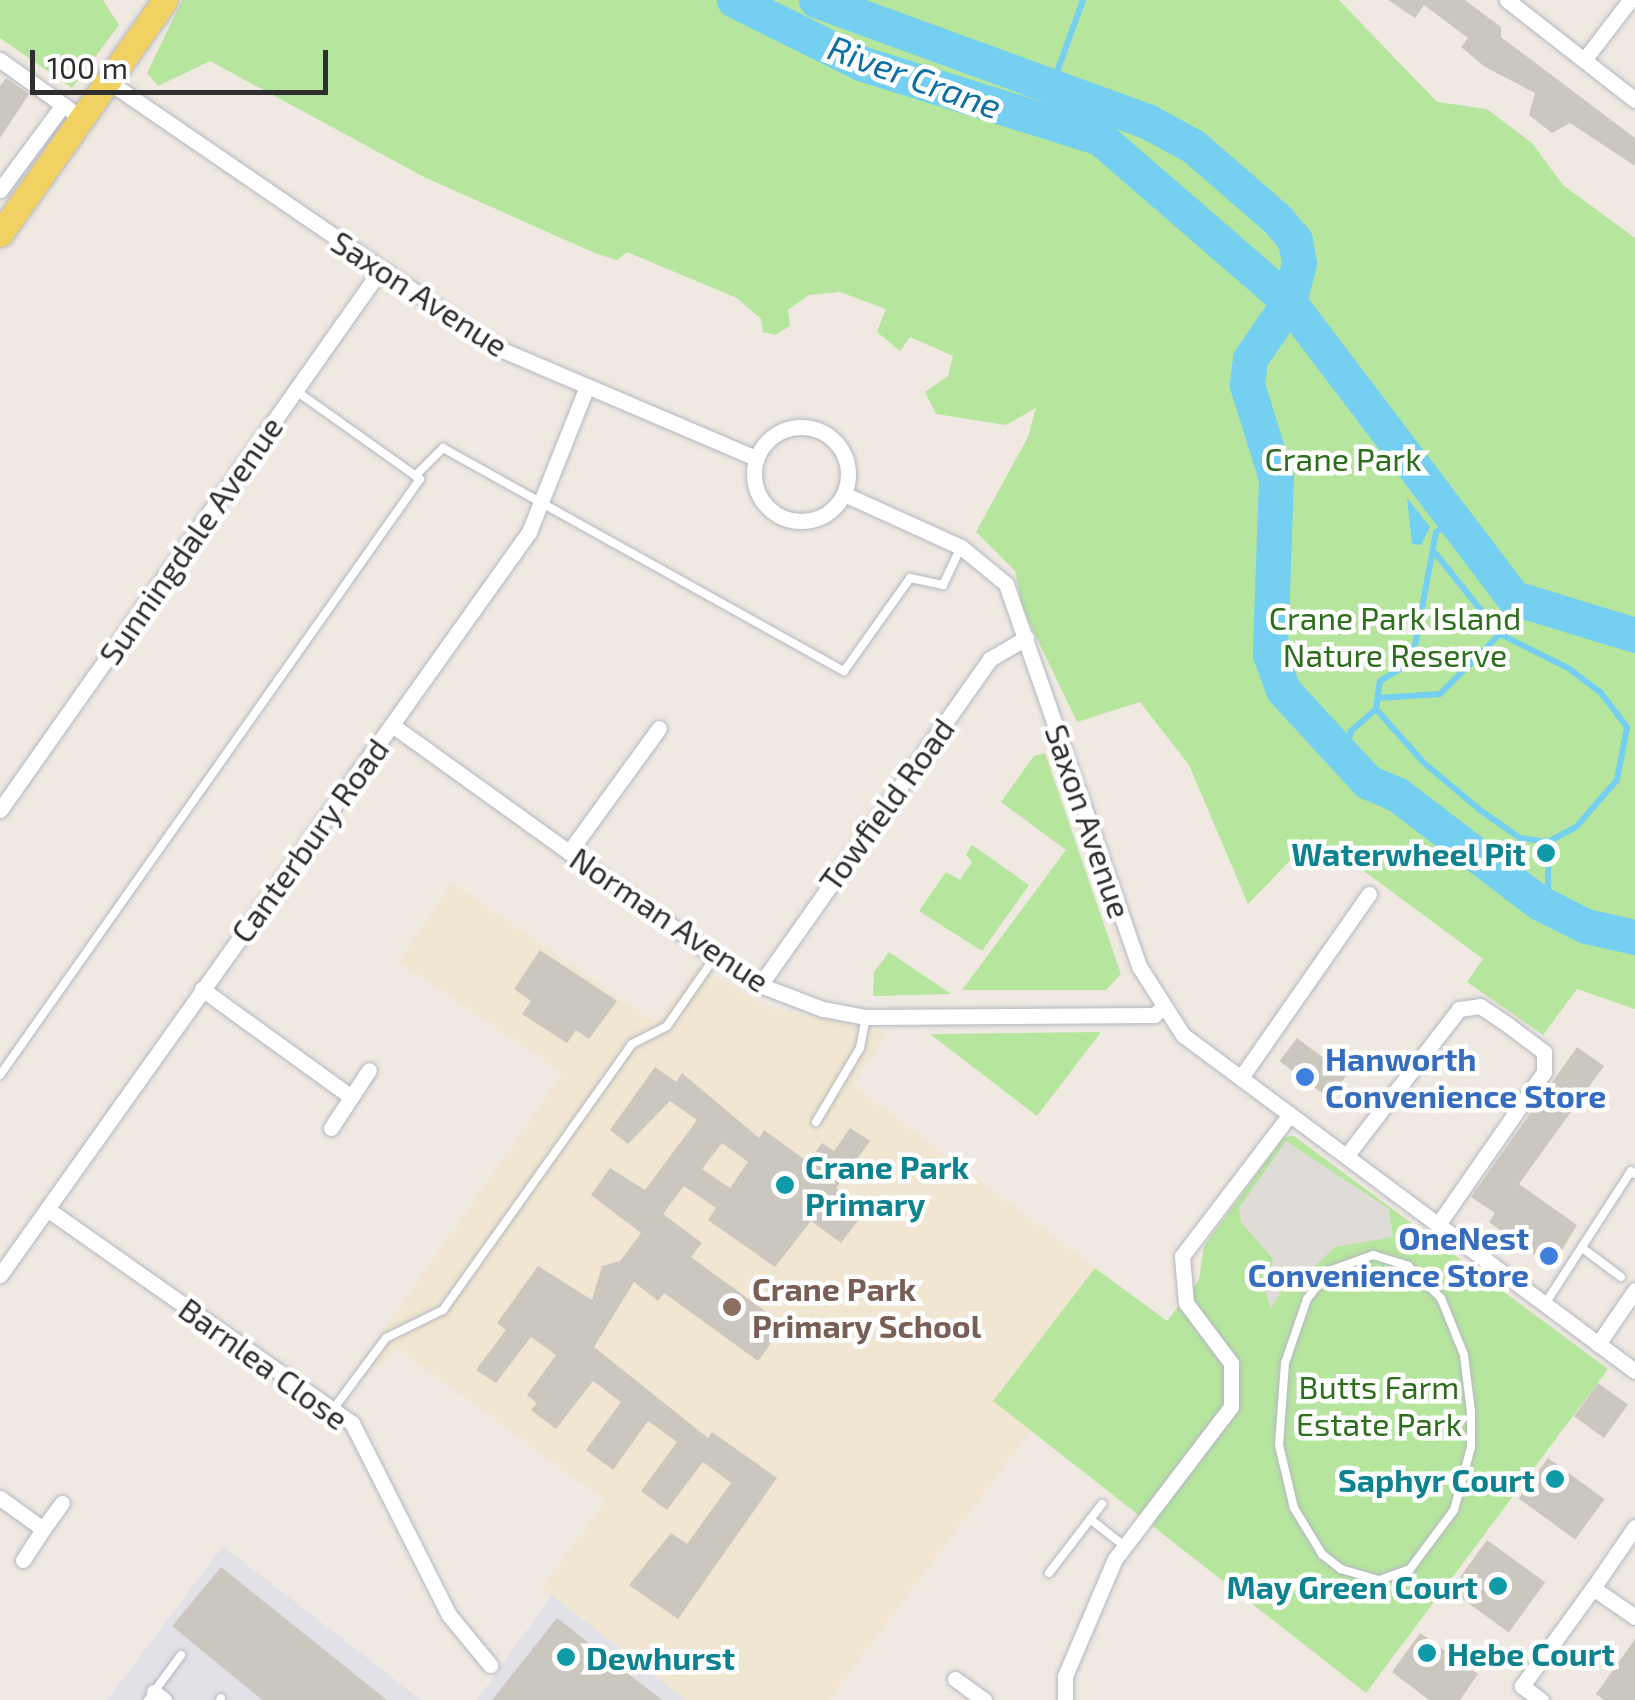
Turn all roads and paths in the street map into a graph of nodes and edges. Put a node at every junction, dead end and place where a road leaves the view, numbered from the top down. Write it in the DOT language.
graph roads {
  1 [pos="164,0"];
  2 [pos="1506,0"];
  3 [pos="1630,0"];
  4 [pos="0,60"];
  5 [pos="1584,60"];
  6 [pos="113,68"];
  7 [pos="1635,100"];
  8 [pos="72,111"];
  9 [pos="0,190"];
  10 [pos="0,234"];
  11 [pos="380,270"];
  12 [pos="586,389"];
  13 [pos="296,390"];
  14 [pos="756,458"];
  15 [pos="415,476"];
  16 [pos="844,494"];
  17 [pos="540,505"];
  18 [pos="961,547"];
  19 [pos="1026,638"];
  20 [pos="392,725"];
  21 [pos="659,728"];
  22 [pos="0,810"];
  23 [pos="569,852"];
  24 [pos="1369,894"];
  25 [pos="715,958"];
  26 [pos="760,985"];
  27 [pos="202,989"];
  28 [pos="1162,1009"];
  29 [pos="866,1017"];
  30 [pos="369,1070"];
  31 [pos="0,1075"];
  32 [pos="1242,1076"];
  33 [pos="351,1096"];
  34 [pos="1290,1114"];
  35 [pos="816,1122"];
  36 [pos="330,1128"];
  37 [pos="1347,1156"];
  38 [pos="1635,1174"];
  39 [pos="48,1210"];
  40 [pos="1439,1223"];
  41 [pos="1585,1250"];
  42 [pos="0,1275"];
  43 [pos="1621,1278"];
  44 [pos="1635,1290"];
  45 [pos="1545,1304"];
  46 [pos="1598,1344"];
  47 [pos="1635,1371"];
  48 [pos="334,1408"];
  49 [pos="0,1498"];
  50 [pos="62,1503"];
  51 [pos="1102,1504"];
  52 [pos="1090,1520"];
  53 [pos="1635,1527"];
  54 [pos="43,1529"];
  55 [pos="1124,1546"];
  56 [pos="22,1560"];
  57 [pos="1050,1572"];
  58 [pos="1393,1579"];
  59 [pos="1593,1588"];
  60 [pos="1635,1617"];
  61 [pos="181,1655"];
  62 [pos="490,1665"];
  63 [pos="961,1689"];
  64 [pos="1517,1693"];
  65 [pos="155,1698"];
  66 [pos="1064,1698"];
  67 [pos="984,1700"];
  68 [pos="1044,1700"];
  69 [pos="1541,1700"];
  1 -- 6 [label="main road"];
  2 -- 5 [label="street"];
  3 -- 5 [label="street"];
  4 -- 8 [label="street"];
  5 -- 7 [label="street"];
  6 -- 8 [label="main road"];
  6 -- 11 [label="street, Saxon Avenue"];
  8 -- 9 [label="street"];
  8 -- 10 [label="main road"];
  11 -- 12 [label="street, Saxon Avenue"];
  11 -- 13 [label="street, Sunningdale Avenue"];
  12 -- 14 [label="street, Saxon Avenue"];
  12 -- 17 [label="street, Canterbury Road"];
  13 -- 15 [label="lane"];
  13 -- 22 [label="street, Sunningdale Avenue"];
  14 -- 16 [label="street"];
  14 -- 16 [label="street"];
  15 -- 17 [label="lane"];
  15 -- 31 [label="lane"];
  16 -- 18 [label="street, Saxon Avenue"];
  17 -- 18 [label="lane"];
  17 -- 20 [label="street, Canterbury Road"];
  18 -- 19 [label="street, Saxon Avenue"];
  19 -- 26 [label="street, Towfield Road"];
  19 -- 28 [label="street, Saxon Avenue"];
  20 -- 23 [label="street, Norman Avenue"];
  20 -- 27 [label="street, Canterbury Road"];
  21 -- 23 [label="street"];
  23 -- 25 [label="street, Norman Avenue"];
  24 -- 32 [label="street"];
  25 -- 26 [label="street, Norman Avenue"];
  25 -- 48 [label="lane"];
  26 -- 29 [label="street, Norman Avenue"];
  27 -- 33 [label="street"];
  27 -- 39 [label="street, Canterbury Road"];
  28 -- 29 [label="street, Norman Avenue"];
  28 -- 32 [label="street, Saxon Avenue"];
  29 -- 35 [label="lane"];
  30 -- 33 [label="street"];
  32 -- 34 [label="street, Saxon Avenue"];
  33 -- 36 [label="street"];
  34 -- 37 [label="street, Saxon Avenue"];
  34 -- 55 [label="street"];
  37 -- 40 [label="street, Saxon Avenue"];
  37 -- 40 [label="street"];
  38 -- 41 [label="lane"];
  39 -- 42 [label="street, Canterbury Road"];
  39 -- 48 [label="street, Barnlea Close"];
  40 -- 45 [label="street, Saxon Avenue"];
  41 -- 43 [label="lane"];
  41 -- 45 [label="lane"];
  44 -- 46 [label="street"];
  45 -- 46 [label="street, Saxon Avenue"];
  46 -- 47 [label="street, Saxon Avenue"];
  48 -- 62 [label="street, Barnlea Close"];
  49 -- 54 [label="street"];
  50 -- 54 [label="street"];
  51 -- 52 [label="lane"];
  52 -- 55 [label="lane"];
  52 -- 57 [label="lane"];
  53 -- 59 [label="street"];
  54 -- 56 [label="street"];
  55 -- 66 [label="street"];
  58 -- 58 [label="lane"];
  59 -- 60 [label="street"];
  59 -- 64 [label="street"];
  61 -- 65 [label="lane"];
  63 -- 67 [label="street"];
  64 -- 69 [label="street"];
  66 -- 68 [label="street"];
}
